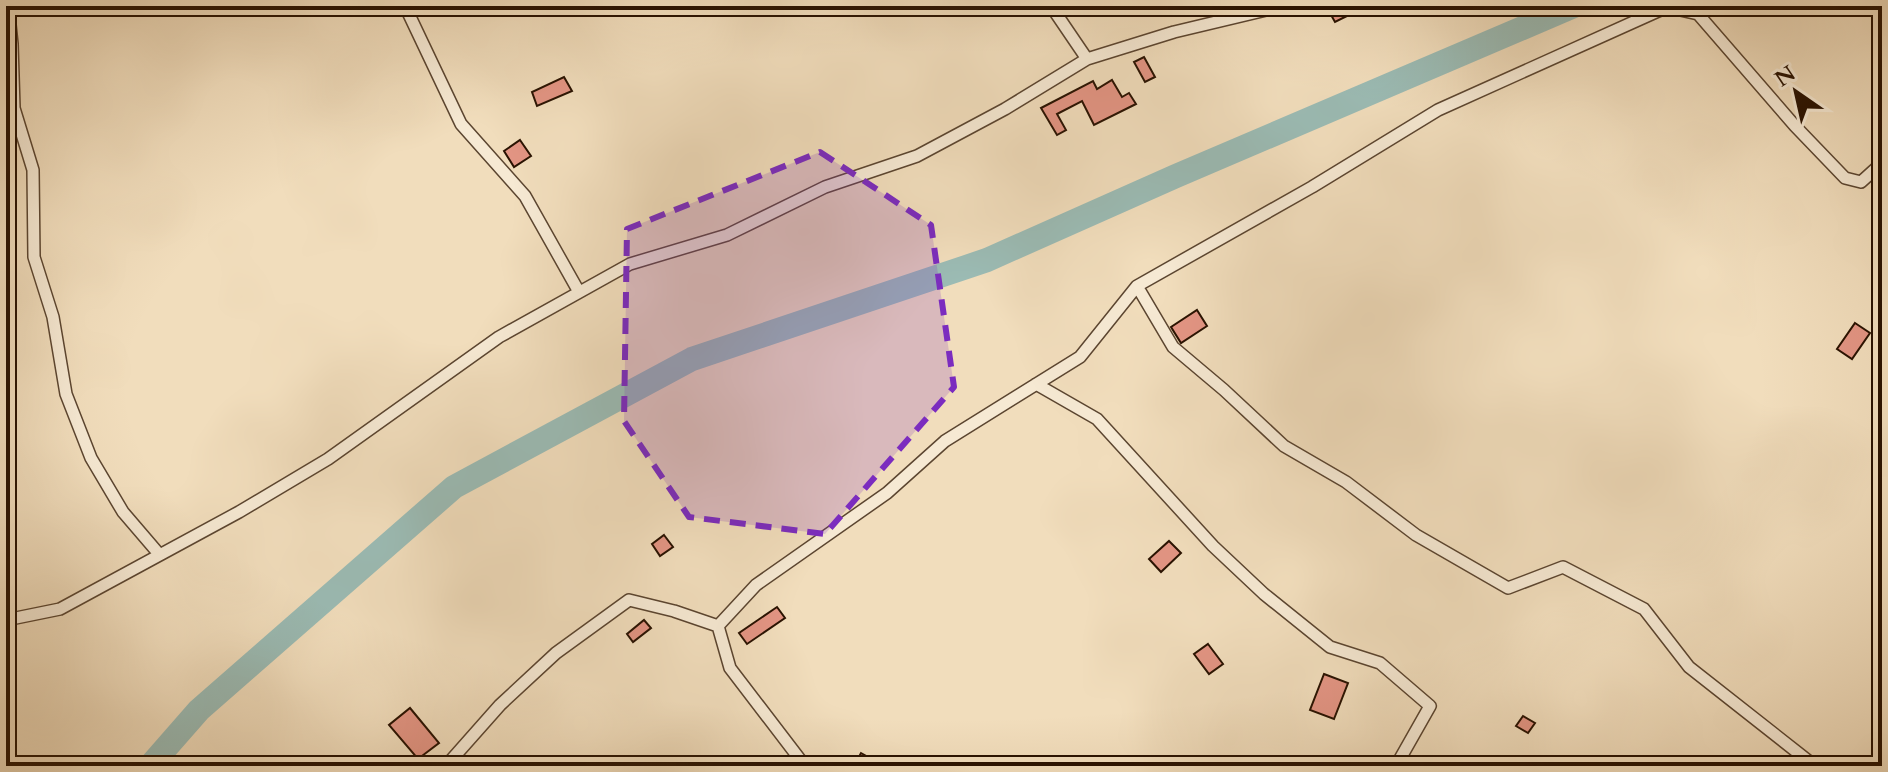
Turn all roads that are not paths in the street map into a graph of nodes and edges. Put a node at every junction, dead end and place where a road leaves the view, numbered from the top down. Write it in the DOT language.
graph roads {
  1 [pos="8,6"];
  2 [pos="405,6"];
  3 [pos="1051,6"];
  4 [pos="1283,6"];
  5 [pos="1087,59"];
  6 [pos="1882,163"];
  7 [pos="1137,286"];
  8 [pos="579,292"];
  9 [pos="1036,384"];
  10 [pos="159,554"];
  11 [pos="6,620"];
  12 [pos="718,626"];
  13 [pos="446,766"];
  14 [pos="805,766"];
  15 [pos="1396,766"];
  16 [pos="1824,766"];
  1 -- 10 [label="street"];
  2 -- 8 [label="street"];
  3 -- 5 [label="street"];
  4 -- 5 [label="street"];
  5 -- 8 [label="street"];
  6 -- 7 [label="street"];
  7 -- 9 [label="street"];
  7 -- 16 [label="street"];
  8 -- 10 [label="street"];
  9 -- 12 [label="street"];
  9 -- 15 [label="street"];
  10 -- 11 [label="street"];
  12 -- 13 [label="street"];
  12 -- 14 [label="street"];
}
